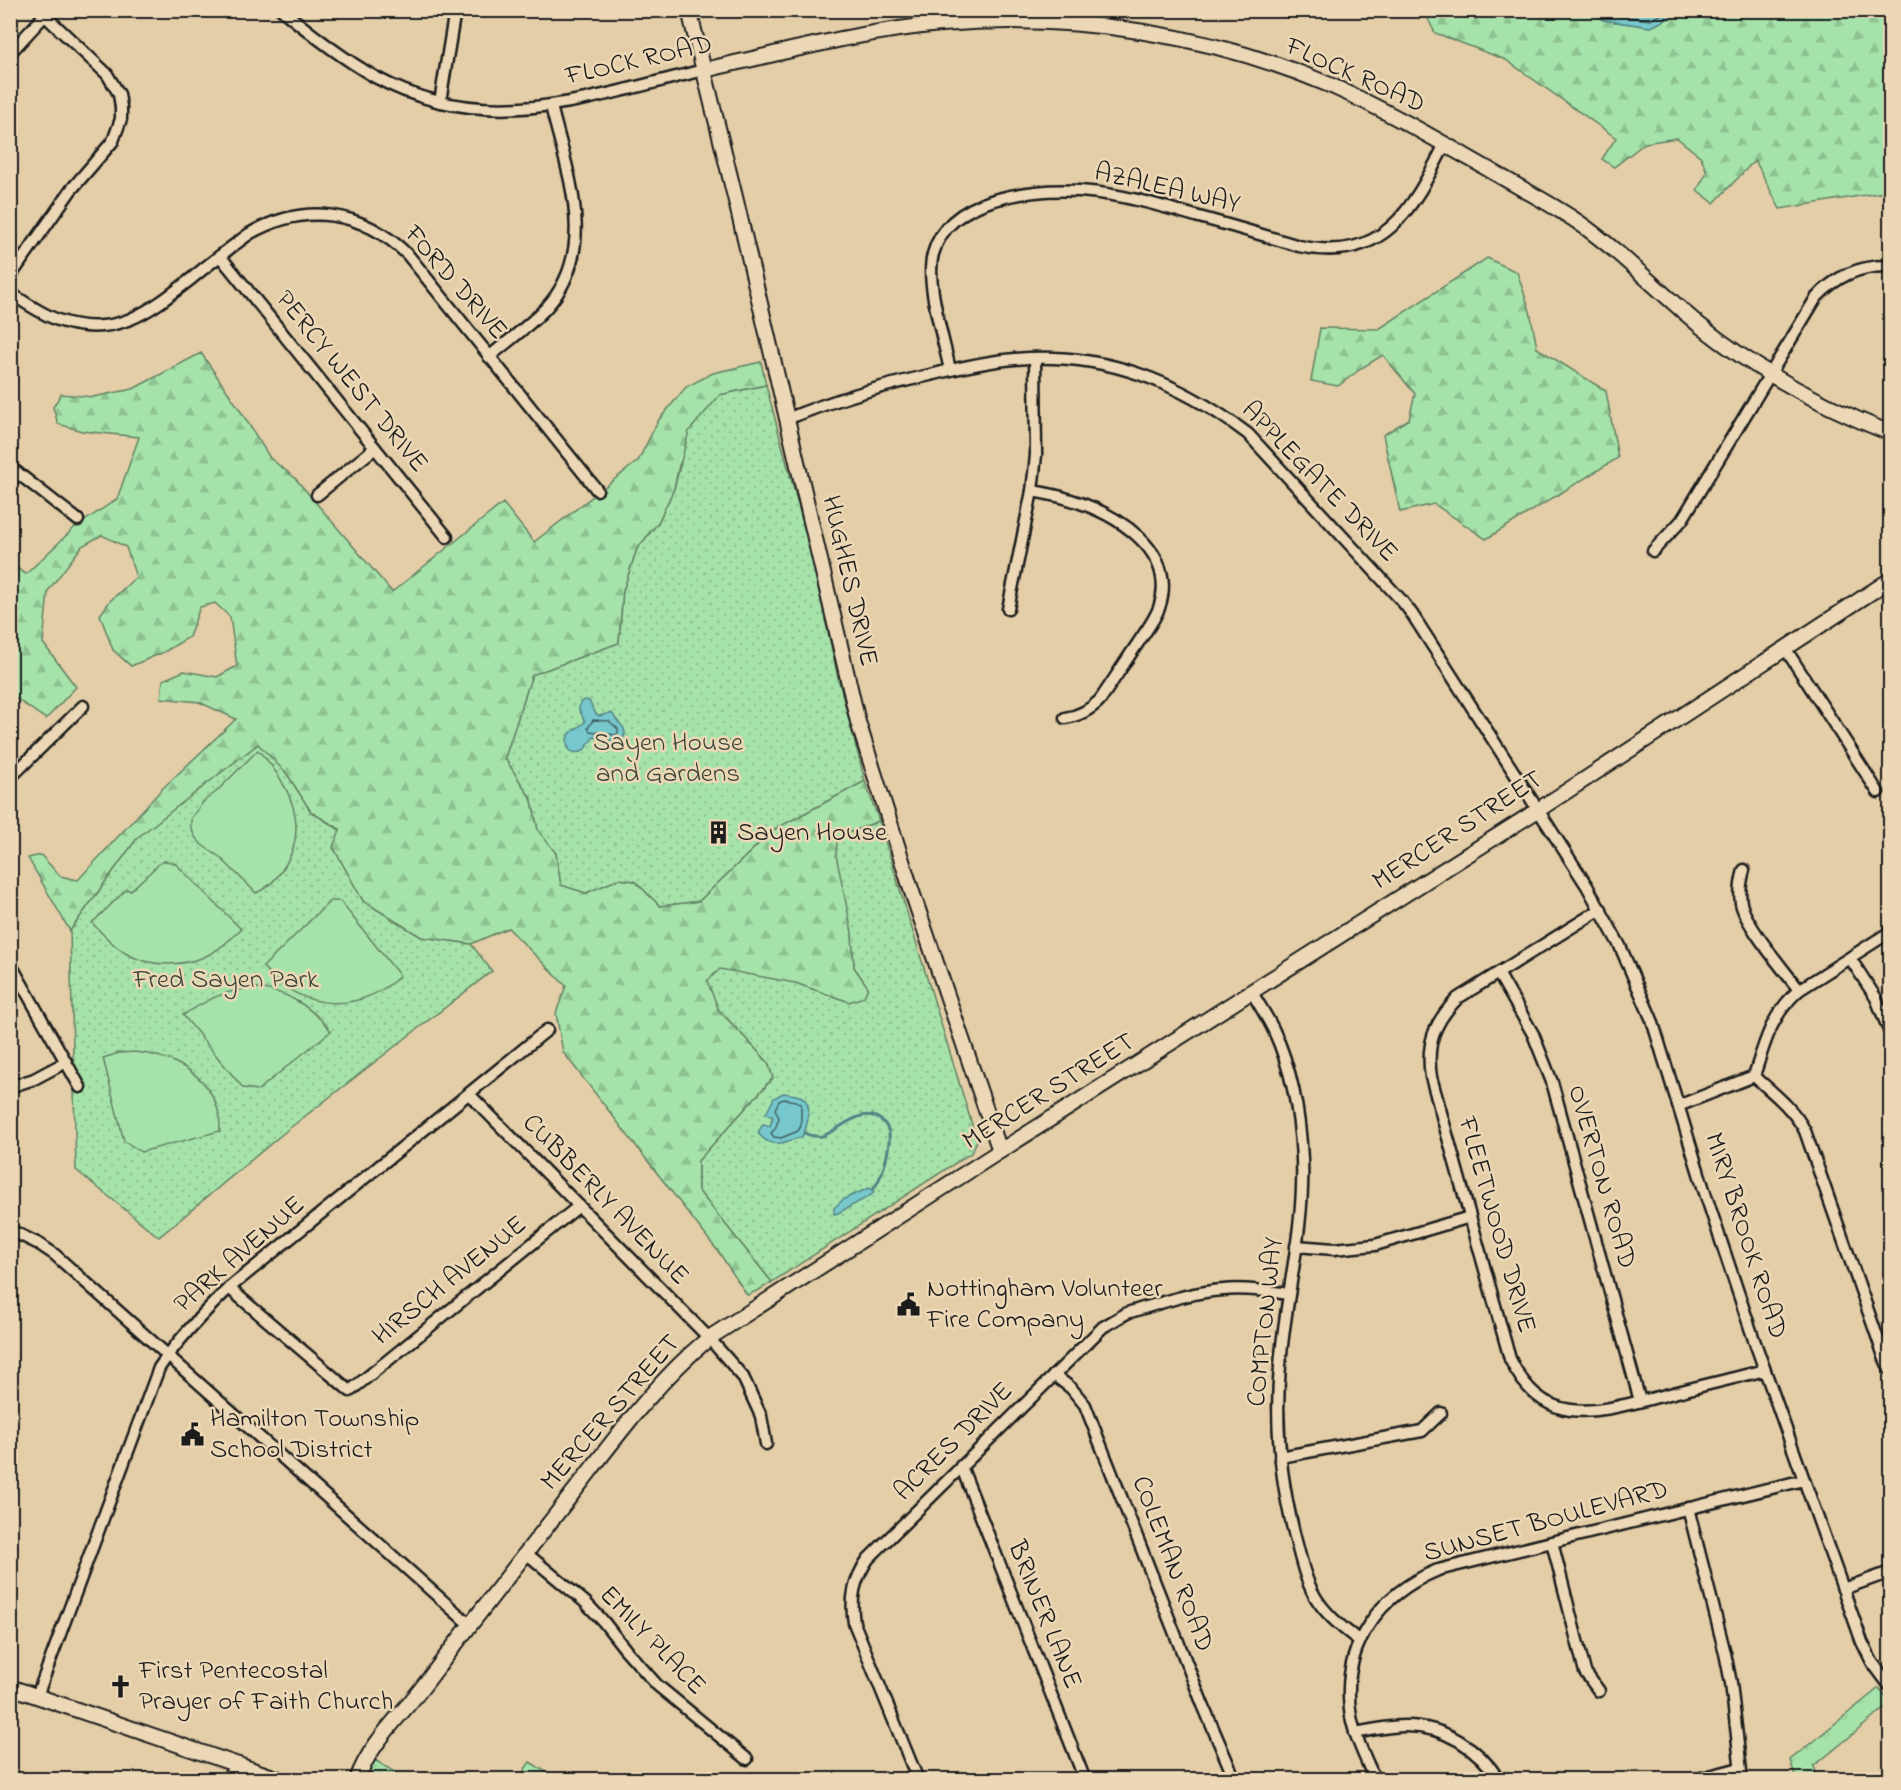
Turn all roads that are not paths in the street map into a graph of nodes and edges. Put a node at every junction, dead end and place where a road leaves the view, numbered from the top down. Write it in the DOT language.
graph roads {
  1 [pos="282,10"];
  2 [pos="455,10"];
  3 [pos="689,10"];
  4 [pos="42,13"];
  5 [pos="10,53"];
  6 [pos="704,70"];
  7 [pos="440,102"];
  8 [pos="551,106"];
  9 [pos="1445,144"];
  10 [pos="220,256"];
  11 [pos="1890,266"];
  12 [pos="10,277"];
  13 [pos="10,293"];
  14 [pos="489,357"];
  15 [pos="1035,358"];
  16 [pos="950,370"];
  17 [pos="1770,375"];
  18 [pos="787,419"];
  19 [pos="1890,433"];
  20 [pos="375,448"];
  21 [pos="10,467"];
  22 [pos="597,490"];
  23 [pos="1032,490"];
  24 [pos="317,495"];
  25 [pos="78,520"];
  26 [pos="447,537"];
  27 [pos="1653,550"];
  28 [pos="1890,580"];
  29 [pos="1008,609"];
  30 [pos="1785,648"];
  31 [pos="83,706"];
  32 [pos="1065,718"];
  33 [pos="10,778"];
  34 [pos="1878,792"];
  35 [pos="1538,810"];
  36 [pos="1744,870"];
  37 [pos="1600,909"];
  38 [pos="1890,932"];
  39 [pos="1850,958"];
  40 [pos="10,963"];
  41 [pos="1498,973"];
  42 [pos="1799,990"];
  43 [pos="1252,992"];
  44 [pos="547,1030"];
  45 [pos="1890,1033"];
  46 [pos="66,1062"];
  47 [pos="1754,1076"];
  48 [pos="10,1087"];
  49 [pos="80,1087"];
  50 [pos="469,1094"];
  51 [pos="1678,1106"];
  52 [pos="1000,1151"];
  53 [pos="579,1206"];
  54 [pos="1470,1217"];
  55 [pos="10,1230"];
  56 [pos="1296,1246"];
  57 [pos="229,1288"];
  58 [pos="1289,1294"];
  59 [pos="709,1338"];
  60 [pos="167,1356"];
  61 [pos="1765,1370"];
  62 [pos="1890,1370"];
  63 [pos="1054,1375"];
  64 [pos="1640,1401"];
  65 [pos="1441,1413"];
  66 [pos="766,1444"];
  67 [pos="1280,1457"];
  68 [pos="961,1466"];
  69 [pos="1804,1480"];
  70 [pos="1688,1508"];
  71 [pos="1552,1542"];
  72 [pos="526,1553"];
  73 [pos="1890,1572"];
  74 [pos="1843,1589"];
  75 [pos="470,1625"];
  76 [pos="1360,1641"];
  77 [pos="1890,1686"];
  78 [pos="10,1687"];
  79 [pos="1599,1691"];
  80 [pos="37,1696"];
  81 [pos="1355,1733"];
  82 [pos="747,1759"];
  83 [pos="239,1766"];
  84 [pos="1740,1768"];
  85 [pos="228,1779"];
  86 [pos="282,1779"];
  87 [pos="357,1779"];
  88 [pos="918,1779"];
  89 [pos="1085,1779"];
  90 [pos="1235,1779"];
  91 [pos="1375,1779"];
  92 [pos="1498,1779"];
  93 [pos="1694,1779"];
  94 [pos="1742,1779"];
  1 -- 7 [label="street, FLOCK ROAD"];
  2 -- 7 [label="street"];
  3 -- 6 [label="street, HUGHES DRIVE"];
  4 -- 5 [label="street"];
  4 -- 12 [label="street"];
  6 -- 8 [label="street, FLOCK ROAD"];
  6 -- 9 [label="street, FLOCK ROAD"];
  6 -- 18 [label="street, HUGHES DRIVE"];
  7 -- 8 [label="street, FLOCK ROAD"];
  8 -- 14 [label="street"];
  9 -- 16 [label="street, AZALEA WAY"];
  9 -- 17 [label="street, FLOCK ROAD"];
  10 -- 13 [label="street, FORD DRIVE"];
  10 -- 14 [label="street, FORD DRIVE"];
  10 -- 20 [label="street, PERCY WEST DRIVE"];
  11 -- 17 [label="street"];
  14 -- 22 [label="street, FORD DRIVE"];
  15 -- 16 [label="street, APPLEGATE DRIVE"];
  15 -- 23 [label="street"];
  15 -- 35 [label="street, APPLEGATE DRIVE"];
  16 -- 18 [label="street, APPLEGATE DRIVE"];
  17 -- 19 [label="street, FLOCK ROAD"];
  17 -- 27 [label="street"];
  18 -- 52 [label="street, HUGHES DRIVE"];
  20 -- 24 [label="street"];
  20 -- 26 [label="street, PERCY WEST DRIVE"];
  21 -- 25 [label="street"];
  23 -- 29 [label="street"];
  23 -- 32 [label="street"];
  28 -- 30 [label="street, MERCER STREET"];
  30 -- 34 [label="street"];
  30 -- 35 [label="street, MERCER STREET"];
  31 -- 33 [label="street"];
  35 -- 37 [label="street, MIRY BROOK ROAD"];
  35 -- 43 [label="street, MERCER STREET"];
  36 -- 42 [label="street"];
  37 -- 41 [label="street, FLEETWOOD DRIVE"];
  37 -- 51 [label="street, MIRY BROOK ROAD"];
  38 -- 39 [label="street"];
  39 -- 42 [label="street"];
  39 -- 45 [label="street"];
  40 -- 46 [label="street"];
  41 -- 54 [label="street, FLEETWOOD DRIVE"];
  41 -- 64 [label="street, OVERTON ROAD"];
  42 -- 47 [label="street"];
  43 -- 52 [label="street, MERCER STREET"];
  43 -- 56 [label="street, COMPTON WAY"];
  44 -- 50 [label="street, PARK AVENUE"];
  46 -- 48 [label="street"];
  46 -- 49 [label="street"];
  47 -- 51 [label="street"];
  47 -- 62 [label="street"];
  50 -- 53 [label="street, CUBBERLY AVENUE"];
  50 -- 57 [label="street, PARK AVENUE"];
  51 -- 61 [label="street, MIRY BROOK ROAD"];
  52 -- 59 [label="street, MERCER STREET"];
  53 -- 57 [label="street, HIRSCH AVENUE"];
  53 -- 59 [label="street, CUBBERLY AVENUE"];
  54 -- 56 [label="street"];
  54 -- 64 [label="street, FLEETWOOD DRIVE"];
  55 -- 60 [label="street"];
  56 -- 58 [label="street, COMPTON WAY"];
  57 -- 60 [label="street, PARK AVENUE"];
  58 -- 63 [label="street, ACRES DRIVE"];
  58 -- 67 [label="street, COMPTON WAY"];
  59 -- 66 [label="street, CUBBERLY AVENUE"];
  59 -- 72 [label="street, MERCER STREET"];
  60 -- 75 [label="street"];
  60 -- 80 [label="street, PARK AVENUE"];
  61 -- 64 [label="street, FLEETWOOD DRIVE"];
  61 -- 69 [label="street, MIRY BROOK ROAD"];
  63 -- 68 [label="street, ACRES DRIVE"];
  63 -- 90 [label="street, COLEMAN ROAD"];
  65 -- 67 [label="street"];
  67 -- 76 [label="street, COMPTON WAY"];
  68 -- 88 [label="street, ACRES DRIVE"];
  68 -- 89 [label="street, BRINER LANE"];
  69 -- 70 [label="street, SUNSET BOULEVARD"];
  69 -- 74 [label="street, MIRY BROOK ROAD"];
  70 -- 71 [label="street, SUNSET BOULEVARD"];
  70 -- 84 [label="street"];
  71 -- 76 [label="street, SUNSET BOULEVARD"];
  71 -- 79 [label="street"];
  72 -- 75 [label="street, MERCER STREET"];
  72 -- 82 [label="street, EMILY PLACE"];
  73 -- 74 [label="street"];
  74 -- 77 [label="street, MIRY BROOK ROAD"];
  75 -- 87 [label="street, MERCER STREET"];
  76 -- 81 [label="street, SUNSET BOULEVARD"];
  78 -- 80 [label="street"];
  80 -- 83 [label="street"];
  81 -- 91 [label="street, SUNSET BOULEVARD"];
  81 -- 92 [label="street"];
  83 -- 85 [label="street"];
  83 -- 86 [label="street"];
  84 -- 93 [label="street"];
  84 -- 94 [label="street"];
}
